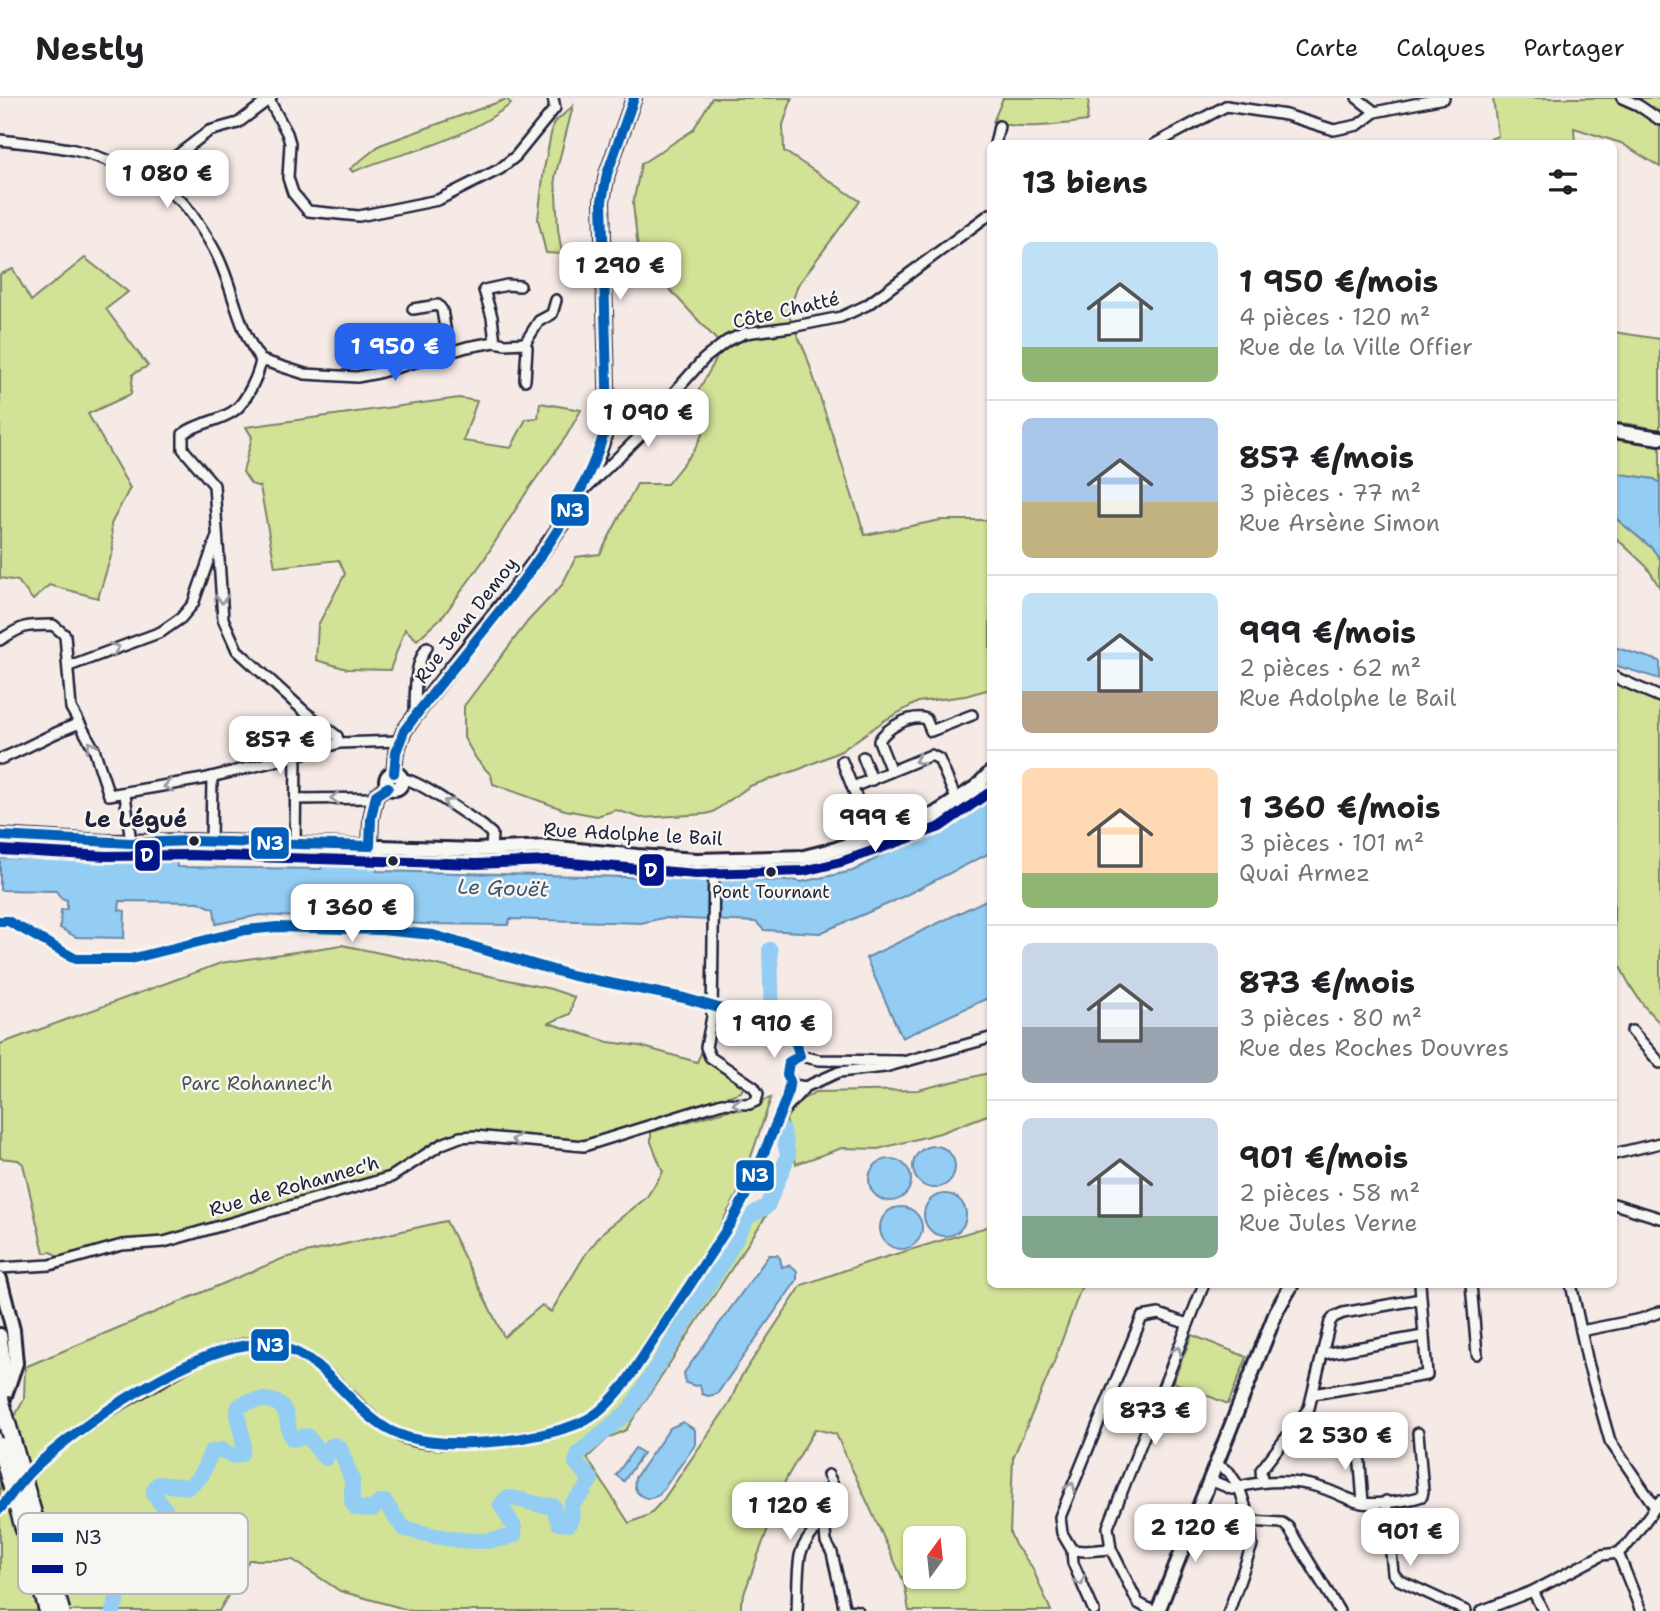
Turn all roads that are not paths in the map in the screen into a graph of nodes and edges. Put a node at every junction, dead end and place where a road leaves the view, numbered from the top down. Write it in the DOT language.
graph roads {
  1 [pos="553,98"];
  2 [pos="634,98"];
  3 [pos="1357,98"];
  4 [pos="1444,98"];
  5 [pos="1622,98"];
  6 [pos="270,99"];
  7 [pos="1225,102"];
  8 [pos="1375,112"];
  9 [pos="1660,120"];
  10 [pos="999,126"];
  11 [pos="0,140"];
  12 [pos="996,140"];
  13 [pos="1162,140"];
  14 [pos="151,182"];
  15 [pos="987,216"];
  16 [pos="520,286"];
  17 [pos="556,300"];
  18 [pos="413,309"];
  19 [pos="495,342"];
  20 [pos="525,343"];
  21 [pos="449,351"];
  22 [pos="261,360"];
  23 [pos="525,380"];
  24 [pos="1617,431"];
  25 [pos="1660,438"];
  26 [pos="580,493"];
  27 [pos="218,531"];
  28 [pos="0,640"];
  29 [pos="427,647"];
  30 [pos="69,666"];
  31 [pos="1617,678"];
  32 [pos="1660,697"];
  33 [pos="972,715"];
  34 [pos="415,716"];
  35 [pos="78,724"];
  36 [pos="399,741"];
  37 [pos="339,743"];
  38 [pos="296,757"];
  39 [pos="863,757"];
  40 [pos="0,759"];
  41 [pos="842,761"];
  42 [pos="891,772"];
  43 [pos="398,776"];
  44 [pos="987,776"];
  45 [pos="212,777"];
  46 [pos="872,779"];
  47 [pos="853,787"];
  48 [pos="125,794"];
  49 [pos="375,798"];
  50 [pos="296,799"];
  51 [pos="957,801"];
  52 [pos="0,836"];
  53 [pos="872,837"];
  54 [pos="211,842"];
  55 [pos="131,843"];
  56 [pos="295,844"];
  57 [pos="370,846"];
  58 [pos="491,849"];
  59 [pos="714,860"];
  60 [pos="0,921"];
  61 [pos="712,1006"];
  62 [pos="1632,1031"];
  63 [pos="987,1039"];
  64 [pos="800,1056"];
  65 [pos="813,1059"];
  66 [pos="902,1061"];
  67 [pos="1660,1063"];
  68 [pos="790,1081"];
  69 [pos="815,1081"];
  70 [pos="805,1087"];
  71 [pos="779,1116"];
  72 [pos="1660,1143"];
  73 [pos="1617,1153"];
  74 [pos="1617,1205"];
  75 [pos="1660,1218"];
  76 [pos="0,1268"];
  77 [pos="0,1279"];
  78 [pos="1202,1288"];
  79 [pos="1289,1288"];
  80 [pos="1420,1288"];
  81 [pos="1471,1288"];
  82 [pos="1572,1288"];
  83 [pos="1421,1299"];
  84 [pos="1660,1312"];
  85 [pos="1188,1324"];
  86 [pos="1581,1331"];
  87 [pos="0,1335"];
  88 [pos="1423,1336"];
  89 [pos="1323,1354"];
  90 [pos="1477,1354"];
  91 [pos="0,1386"];
  92 [pos="1313,1394"];
  93 [pos="0,1399"];
  94 [pos="0,1410"];
  95 [pos="1418,1433"];
  96 [pos="1357,1438"];
  97 [pos="0,1446"];
  98 [pos="1216,1464"];
  99 [pos="828,1475"];
  100 [pos="1210,1480"];
  101 [pos="1262,1481"];
  102 [pos="1239,1488"];
  103 [pos="1386,1501"];
  104 [pos="1363,1503"];
  105 [pos="1658,1504"];
  106 [pos="0,1508"];
  107 [pos="19,1513"];
  108 [pos="33,1513"];
  109 [pos="824,1520"];
  110 [pos="1250,1521"];
  111 [pos="1111,1549"];
  112 [pos="1072,1550"];
  113 [pos="1618,1553"];
  114 [pos="1533,1591"];
  115 [pos="43,1594"];
  116 [pos="56,1594"];
  117 [pos="1504,1602"];
  118 [pos="48,1611"];
  119 [pos="61,1611"];
  120 [pos="797,1611"];
  121 [pos="845,1611"];
  122 [pos="859,1611"];
  123 [pos="1094,1611"];
  124 [pos="1156,1611"];
  125 [pos="1229,1611"];
  126 [pos="1339,1611"];
  127 [pos="1466,1611"];
  128 [pos="1481,1611"];
  129 [pos="1499,1611"];
  130 [pos="1543,1611"];
  131 [pos="1641,1611"];
  1 -- 6 [label="street"];
  2 -- 26 [label="street, Rue Jean Demoy"];
  3 -- 8 [label="street"];
  4 -- 8 [label="street"];
  5 -- 9 [label="street"];
  6 -- 14 [label="street"];
  7 -- 8 [label="street"];
  7 -- 13 [label="street"];
  10 -- 12 [label="street"];
  11 -- 14 [label="street"];
  14 -- 22 [label="street"];
  15 -- 26 [label="street, Côte Chatté"];
  16 -- 19 [label="street"];
  17 -- 20 [label="street"];
  18 -- 21 [label="street"];
  19 -- 20 [label="street"];
  19 -- 21 [label="street"];
  20 -- 23 [label="street"];
  21 -- 22 [label="street"];
  22 -- 27 [label="street"];
  24 -- 25 [label="street"];
  26 -- 34 [label="street, Rue Jean Demoy"];
  30 -- 27 [label="street, one-way"];
  27 -- 37 [label="street, one-way"];
  28 -- 30 [label="street"];
  29 -- 34 [label="street"];
  30 -- 35 [label="street"];
  31 -- 32 [label="street"];
  33 -- 42 [label="street"];
  34 -- 36 [label="street, Rue Jean Demoy"];
  35 -- 40 [label="street"];
  48 -- 35 [label="street, one-way"];
  36 -- 37 [label="street"];
  36 -- 43 [label="street, Rue Jean Demoy"];
  37 -- 38 [label="street"];
  38 -- 45 [label="street"];
  38 -- 50 [label="street"];
  39 -- 46 [label="street"];
  41 -- 47 [label="street"];
  42 -- 46 [label="street"];
  51 -- 42 [label="street, one-way"];
  43 -- 49 [label="street, Rue Jean Demoy"];
  58 -- 43 [label="street, one-way"];
  44 -- 51 [label="street, Rue Adolphe le Bail"];
  45 -- 48 [label="street, one-way"];
  45 -- 54 [label="street"];
  46 -- 47 [label="street"];
  47 -- 53 [label="street"];
  48 -- 55 [label="street"];
  49 -- 50 [label="street, one-way"];
  49 -- 57 [label="street"];
  50 -- 56 [label="street"];
  51 -- 53 [label="street, Rue Adolphe le Bail"];
  52 -- 55 [label="street, Rue Adolphe le Bail"];
  53 -- 59 [label="street, Rue Adolphe le Bail"];
  54 -- 55 [label="street, Rue Adolphe le Bail"];
  54 -- 56 [label="street, Rue Adolphe le Bail"];
  56 -- 57 [label="street, Rue Adolphe le Bail"];
  57 -- 58 [label="street, Rue Adolphe le Bail"];
  58 -- 59 [label="street, Rue Adolphe le Bail"];
  59 -- 61 [label="street"];
  60 -- 61 [label="street"];
  61 -- 64 [label="street"];
  61 -- 76 [label="street, Rue de Rohannec'h, one-way"];
  62 -- 67 [label="street"];
  63 -- 66 [label="street"];
  64 -- 65 [label="street"];
  64 -- 68 [label="street"];
  65 -- 66 [label="street"];
  65 -- 69 [label="street"];
  66 -- 69 [label="street"];
  68 -- 70 [label="street"];
  68 -- 71 [label="street"];
  69 -- 70 [label="street"];
  70 -- 71 [label="street"];
  71 -- 106 [label="street"];
  72 -- 73 [label="street"];
  74 -- 75 [label="street"];
  77 -- 94 [label="street"];
  78 -- 85 [label="street"];
  79 -- 98 [label="street"];
  80 -- 83 [label="street"];
  81 -- 90 [label="street"];
  82 -- 86 [label="street"];
  83 -- 88 [label="street"];
  83 -- 89 [label="street"];
  84 -- 86 [label="street"];
  111 -- 85 [label="street, one-way"];
  112 -- 85 [label="street, one-way"];
  86 -- 105 [label="street"];
  87 -- 91 [label="street"];
  88 -- 89 [label="street"];
  88 -- 92 [label="street"];
  89 -- 92 [label="street"];
  92 -- 101 [label="street"];
  93 -- 108 [label="highway, bridge"];
  95 -- 103 [label="street"];
  96 -- 104 [label="street"];
  97 -- 107 [label="highway, bridge"];
  98 -- 100 [label="street"];
  98 -- 102 [label="street"];
  99 -- 109 [label="street"];
  100 -- 102 [label="street"];
  100 -- 124 [label="street"];
  101 -- 102 [label="street"];
  101 -- 104 [label="street"];
  102 -- 110 [label="street"];
  103 -- 104 [label="street"];
  103 -- 127 [label="street"];
  105 -- 113 [label="street"];
  109 -- 120 [label="street"];
  109 -- 121 [label="street"];
  110 -- 125 [label="street"];
  110 -- 126 [label="street"];
  111 -- 112 [label="street"];
  111 -- 124 [label="street"];
  112 -- 123 [label="street, one-way"];
  113 -- 114 [label="street"];
  113 -- 131 [label="street"];
  114 -- 117 [label="street"];
  114 -- 130 [label="street"];
  115 -- 118 [label="highway, bridge"];
  116 -- 119 [label="highway, bridge"];
  117 -- 128 [label="street"];
  117 -- 129 [label="street"];
  121 -- 122 [label="street"];
}
